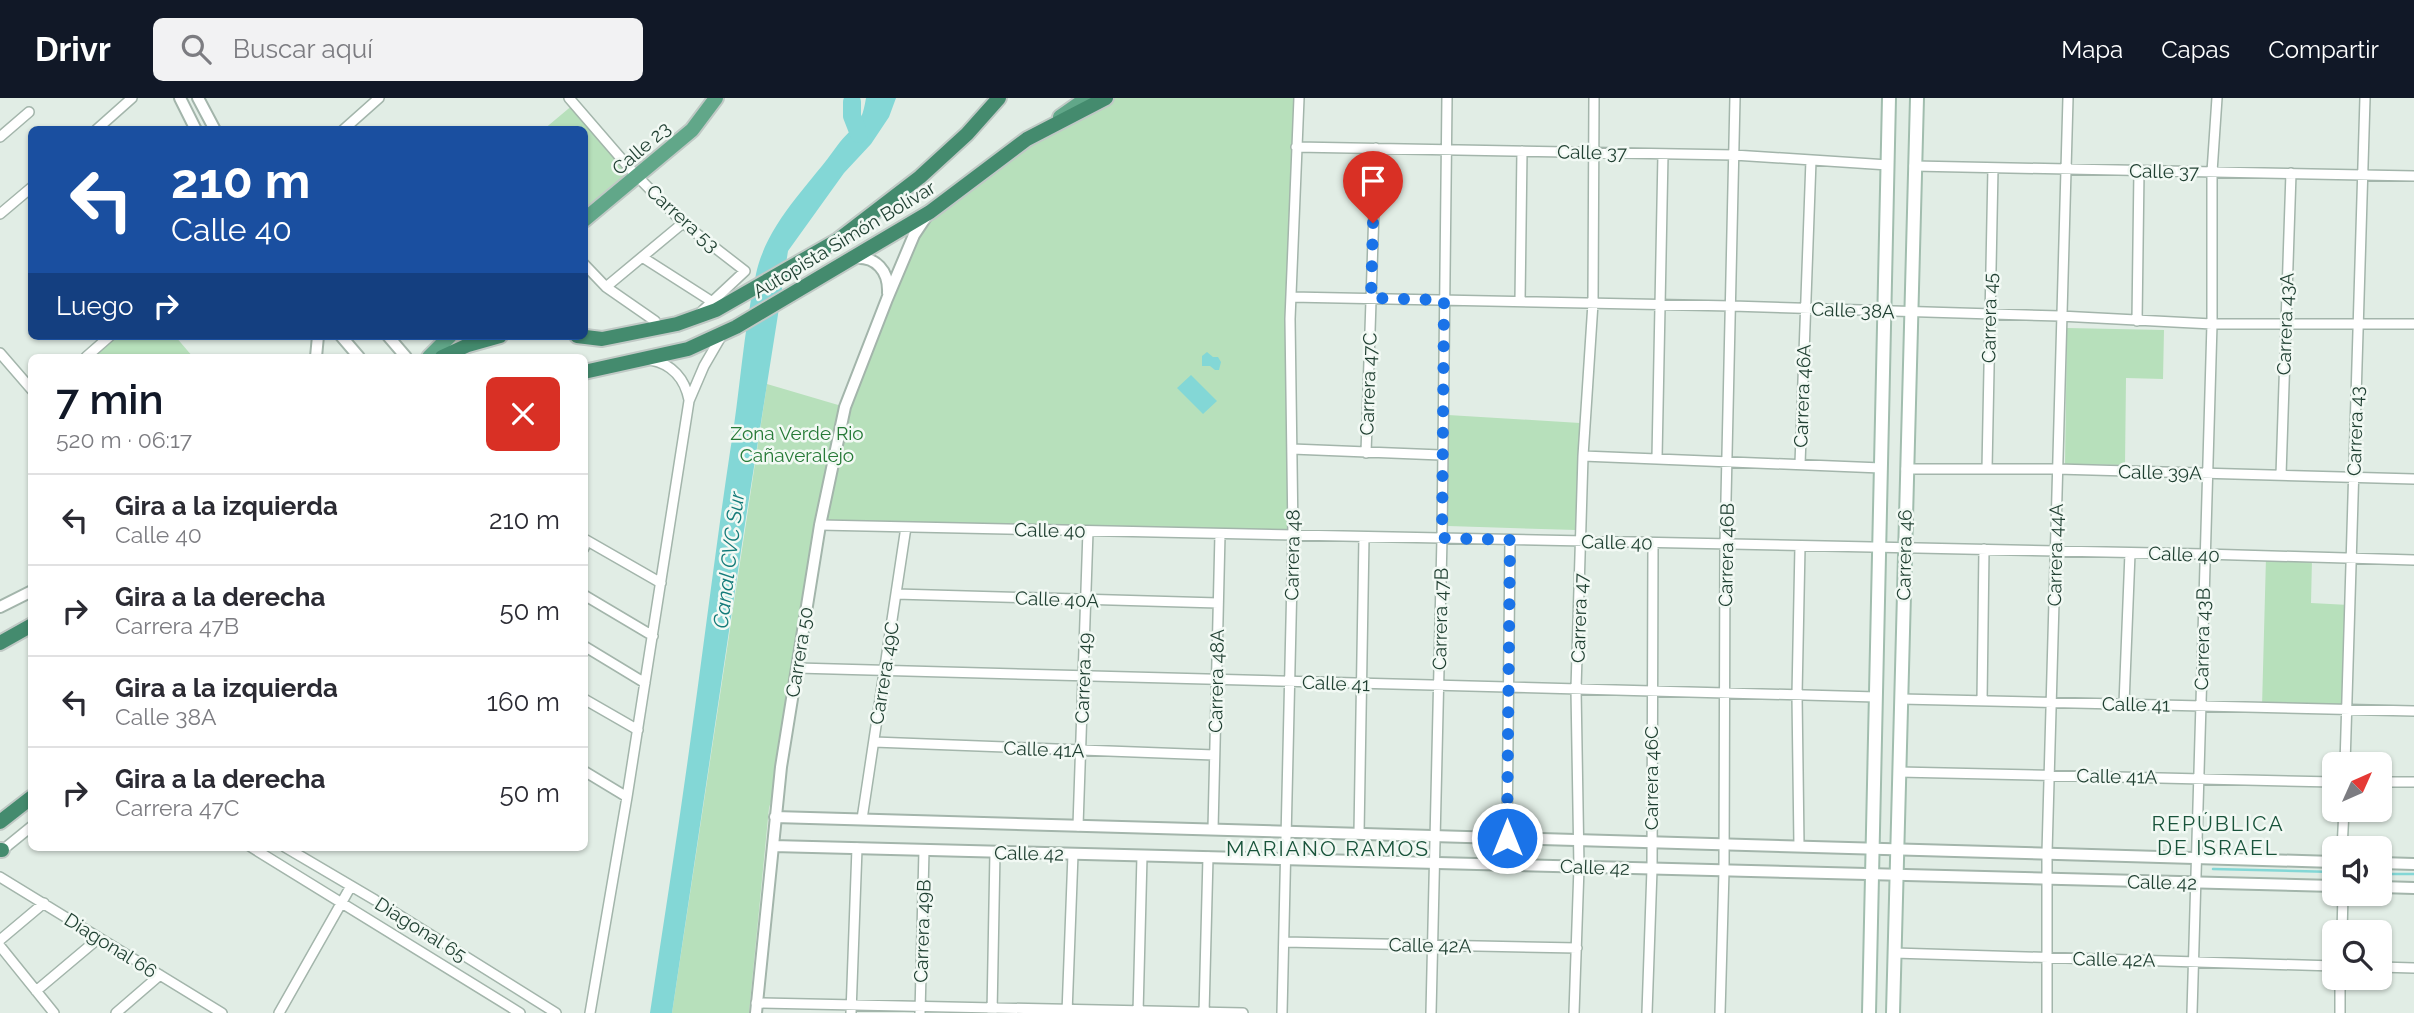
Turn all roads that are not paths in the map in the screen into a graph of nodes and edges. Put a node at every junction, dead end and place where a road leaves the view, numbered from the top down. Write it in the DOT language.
graph roads {
  1 [pos="132,98"];
  2 [pos="180,98"];
  3 [pos="198,98"];
  4 [pos="379,98"];
  5 [pos="569,98"];
  6 [pos="716,98"];
  7 [pos="999,98"];
  8 [pos="1087,98"];
  9 [pos="1106,98"];
  10 [pos="1298,98"];
  11 [pos="1447,98"];
  12 [pos="1594,98"];
  13 [pos="1735,98"];
  14 [pos="1889,98"];
  15 [pos="1917,98"];
  16 [pos="2068,98"];
  17 [pos="2217,98"];
  18 [pos="2365,98"];
  19 [pos="29,112"];
  20 [pos="100,126"];
  21 [pos="194,126"];
  22 [pos="213,126"];
  23 [pos="348,126"];
  24 [pos="0,137"];
  25 [pos="1027,139"];
  26 [pos="1296,146"];
  27 [pos="1376,148"];
  28 [pos="1448,149"];
  29 [pos="1522,151"];
  30 [pos="1594,152"];
  31 [pos="1663,154"];
  32 [pos="1734,155"];
  33 [pos="1811,160"];
  34 [pos="1888,165"];
  35 [pos="1914,166"];
  36 [pos="1993,167"];
  37 [pos="2066,169"];
  38 [pos="2139,170"];
  39 [pos="2212,172"];
  40 [pos="2291,173"];
  41 [pos="2361,174"];
  42 [pos="2414,176"];
  43 [pos="638,177"];
  44 [pos="28,190"];
  45 [pos="930,212"];
  46 [pos="0,214"];
  47 [pos="588,217"];
  48 [pos="683,223"];
  49 [pos="642,257"];
  50 [pos="851,258"];
  51 [pos="588,268"];
  52 [pos="606,287"];
  53 [pos="1291,297"];
  54 [pos="1371,298"];
  55 [pos="887,299"];
  56 [pos="1444,300"];
  57 [pos="711,301"];
  58 [pos="1520,301"];
  59 [pos="1593,303"];
  60 [pos="1659,304"];
  61 [pos="1732,306"];
  62 [pos="1805,309"];
  63 [pos="1884,311"];
  64 [pos="1910,312"];
  65 [pos="1989,315"];
  66 [pos="2060,316"];
  67 [pos="694,319"];
  68 [pos="2137,321"];
  69 [pos="2358,323"];
  70 [pos="2212,324"];
  71 [pos="2285,324"];
  72 [pos="2414,324"];
  73 [pos="658,327"];
  74 [pos="730,330"];
  75 [pos="588,334"];
  76 [pos="588,337"];
  77 [pos="602,339"];
  78 [pos="105,340"];
  79 [pos="344,340"];
  80 [pos="391,340"];
  81 [pos="446,340"];
  82 [pos="486,340"];
  83 [pos="0,354"];
  84 [pos="89,354"];
  85 [pos="356,354"];
  86 [pos="403,354"];
  87 [pos="432,354"];
  88 [pos="448,354"];
  89 [pos="647,359"];
  90 [pos="588,371"];
  91 [pos="28,386"];
  92 [pos="689,401"];
  93 [pos="1292,449"];
  94 [pos="1366,453"];
  95 [pos="1441,455"];
  96 [pos="1583,456"];
  97 [pos="1657,458"];
  98 [pos="1728,462"];
  99 [pos="1800,464"];
  100 [pos="1881,468"];
  101 [pos="1906,469"];
  102 [pos="1987,469"];
  103 [pos="2057,470"];
  104 [pos="2208,473"];
  105 [pos="2281,475"];
  106 [pos="2353,477"];
  107 [pos="2414,479"];
  108 [pos="820,525"];
  109 [pos="906,527"];
  110 [pos="1088,531"];
  111 [pos="1220,534"];
  112 [pos="1293,535"];
  113 [pos="1364,537"];
  114 [pos="1442,538"];
  115 [pos="1510,540"];
  116 [pos="1582,541"];
  117 [pos="1653,543"];
  118 [pos="1725,544"];
  119 [pos="588,546"];
  120 [pos="1800,546"];
  121 [pos="1879,547"];
  122 [pos="1904,548"];
  123 [pos="1984,550"];
  124 [pos="2056,551"];
  125 [pos="2130,553"];
  126 [pos="2204,554"];
  127 [pos="2350,559"];
  128 [pos="2414,561"];
  129 [pos="661,583"];
  130 [pos="28,593"];
  131 [pos="896,594"];
  132 [pos="588,597"];
  133 [pos="1086,599"];
  134 [pos="1218,603"];
  135 [pos="0,607"];
  136 [pos="28,627"];
  137 [pos="653,636"];
  138 [pos="0,643"];
  139 [pos="588,648"];
  140 [pos="797,668"];
  141 [pos="884,671"];
  142 [pos="1083,676"];
  143 [pos="1216,680"];
  144 [pos="1290,682"];
  145 [pos="645,683"];
  146 [pos="1363,684"];
  147 [pos="1438,686"];
  148 [pos="1508,687"];
  149 [pos="1576,689"];
  150 [pos="1651,691"];
  151 [pos="1725,693"];
  152 [pos="1797,695"];
  153 [pos="1876,697"];
  154 [pos="1900,699"];
  155 [pos="588,700"];
  156 [pos="1982,701"];
  157 [pos="2051,702"];
  158 [pos="2124,704"];
  159 [pos="2200,706"];
  160 [pos="2346,709"];
  161 [pos="2414,711"];
  162 [pos="638,730"];
  163 [pos="874,742"];
  164 [pos="1080,750"];
  165 [pos="2345,752"];
  166 [pos="1214,755"];
  167 [pos="1899,772"];
  168 [pos="588,773"];
  169 [pos="2050,774"];
  170 [pos="2199,778"];
  171 [pos="2322,782"];
  172 [pos="2392,782"];
  173 [pos="2414,782"];
  174 [pos="627,797"];
  175 [pos="28,800"];
  176 [pos="775,817"];
  177 [pos="862,819"];
  178 [pos="0,822"];
  179 [pos="1078,825"];
  180 [pos="28,829"];
  181 [pos="1213,829"];
  182 [pos="1286,831"];
  183 [pos="1359,833"];
  184 [pos="1434,835"];
  185 [pos="1507,838"];
  186 [pos="1579,840"];
  187 [pos="1651,842"];
  188 [pos="1723,844"];
  189 [pos="772,846"];
  190 [pos="1799,846"];
  191 [pos="857,848"];
  192 [pos="1872,848"];
  193 [pos="1897,849"];
  194 [pos="924,850"];
  195 [pos="1,851"];
  196 [pos="258,851"];
  197 [pos="292,851"];
  198 [pos="995,852"];
  199 [pos="2047,853"];
  200 [pos="1073,854"];
  201 [pos="1142,856"];
  202 [pos="1208,857"];
  203 [pos="1286,859"];
  204 [pos="2196,859"];
  205 [pos="2322,862"];
  206 [pos="1433,863"];
  207 [pos="2392,863"];
  208 [pos="2414,864"];
  209 [pos="1579,867"];
  210 [pos="1652,869"];
  211 [pos="1724,871"];
  212 [pos="327,872"];
  213 [pos="1872,875"];
  214 [pos="1896,875"];
  215 [pos="0,877"];
  216 [pos="2047,879"];
  217 [pos="2196,883"];
  218 [pos="351,886"];
  219 [pos="2322,886"];
  220 [pos="2392,887"];
  221 [pos="2414,888"];
  222 [pos="321,890"];
  223 [pos="342,902"];
  224 [pos="44,903"];
  225 [pos="99,937"];
  226 [pos="0,940"];
  227 [pos="1283,942"];
  228 [pos="1431,945"];
  229 [pos="0,946"];
  230 [pos="1577,948"];
  231 [pos="1894,953"];
  232 [pos="2047,958"];
  233 [pos="2193,961"];
  234 [pos="2322,966"];
  235 [pos="2392,967"];
  236 [pos="2414,968"];
  237 [pos="160,975"];
  238 [pos="2340,990"];
  239 [pos="36,991"];
  240 [pos="756,1008"];
  241 [pos="852,1008"];
  242 [pos="920,1009"];
  243 [pos="209,1010"];
  244 [pos="992,1010"];
  245 [pos="1067,1011"];
  246 [pos="1138,1012"];
  247 [pos="54,1013"];
  248 [pos="116,1013"];
  249 [pos="222,1013"];
  250 [pos="279,1013"];
  251 [pos="520,1013"];
  252 [pos="556,1013"];
  253 [pos="593,1013"];
  254 [pos="1204,1013"];
  255 [pos="1243,1013"];
  256 [pos="1282,1013"];
  257 [pos="1430,1013"];
  258 [pos="1574,1013"];
  259 [pos="1647,1013"];
  260 [pos="1720,1013"];
  261 [pos="1869,1013"];
  262 [pos="1893,1013"];
  263 [pos="2047,1013"];
  264 [pos="2192,1013"];
  265 [pos="2340,1013"];
  1 -- 20 [label="street"];
  2 -- 21 [label="street"];
  3 -- 22 [label="street"];
  4 -- 23 [label="street"];
  5 -- 43 [label="street, Carrera 53"];
  6 -- 43 [label="main road, Calle 23"];
  7 -- 67 [label="highway, Autopista Simón Bolívar"];
  8 -- 25 [label="main road"];
  9 -- 25 [label="highway, Autopista Simón Bolívar"];
  10 -- 26 [label="street, Carrera 48"];
  11 -- 28 [label="street, Carrera 47B"];
  12 -- 30 [label="street, Carrera 47"];
  13 -- 32 [label="street, Carrera 46B"];
  14 -- 34 [label="main road, Carrera 46"];
  15 -- 35 [label="main road, Carrera 46"];
  16 -- 37 [label="street, Carrera 44A"];
  17 -- 39 [label="street, Carrera 43B"];
  18 -- 41 [label="street, Carrera 43"];
  19 -- 24 [label="street"];
  25 -- 45 [label="highway, Autopista Simón Bolívar"];
  26 -- 27 [label="street, Calle 37"];
  26 -- 53 [label="street, Carrera 48"];
  27 -- 28 [label="street, Calle 37"];
  27 -- 54 [label="street, Carrera 47C"];
  28 -- 29 [label="street, Calle 37"];
  28 -- 56 [label="street, Carrera 47B"];
  29 -- 30 [label="street, Calle 37"];
  29 -- 58 [label="street"];
  30 -- 31 [label="street, Calle 37"];
  30 -- 59 [label="street, Carrera 47"];
  31 -- 32 [label="street, Calle 37"];
  31 -- 60 [label="street"];
  32 -- 33 [label="street, Calle 37"];
  32 -- 61 [label="street, Carrera 46B"];
  33 -- 34 [label="street, Calle 37"];
  33 -- 62 [label="street, Carrera 46A"];
  34 -- 63 [label="main road, Carrera 46"];
  35 -- 36 [label="street, Calle 37"];
  35 -- 64 [label="main road, Carrera 46"];
  36 -- 37 [label="street, Calle 37"];
  36 -- 65 [label="street, Carrera 45"];
  37 -- 38 [label="street, Calle 37"];
  37 -- 66 [label="street, Carrera 44A"];
  38 -- 39 [label="street, Calle 37"];
  38 -- 68 [label="street"];
  39 -- 40 [label="street, Calle 37"];
  39 -- 70 [label="street, Carrera 43B"];
  40 -- 41 [label="street, Calle 37"];
  40 -- 71 [label="street, Carrera 43A"];
  41 -- 42 [label="street, Calle 37"];
  41 -- 69 [label="street, Carrera 43"];
  43 -- 47 [label="main road, Calle 23"];
  43 -- 48 [label="street, Carrera 53"];
  44 -- 46 [label="street"];
  45 -- 50 [label="highway, Autopista Simón Bolívar"];
  45 -- 55 [label="street, Carrera 50"];
  48 -- 49 [label="street"];
  48 -- 57 [label="street, Carrera 53"];
  49 -- 52 [label="street"];
  49 -- 57 [label="street"];
  50 -- 55 [label="street"];
  50 -- 74 [label="highway, Autopista Simón Bolívar"];
  51 -- 52 [label="street"];
  52 -- 73 [label="street"];
  53 -- 54 [label="street, Calle 38A"];
  53 -- 93 [label="street, Carrera 48"];
  54 -- 56 [label="street, Calle 38A"];
  54 -- 94 [label="street, Carrera 47C"];
  55 -- 108 [label="street, Carrera 50"];
  56 -- 58 [label="street, Calle 38A"];
  56 -- 95 [label="street, Carrera 47B"];
  57 -- 67 [label="street"];
  58 -- 59 [label="street, Calle 38A"];
  59 -- 60 [label="street, Calle 38A"];
  59 -- 96 [label="street, Carrera 47"];
  60 -- 61 [label="street, Calle 38A"];
  60 -- 97 [label="street"];
  61 -- 62 [label="street, Calle 38A"];
  61 -- 98 [label="street, Carrera 46B"];
  62 -- 63 [label="street, Calle 38A"];
  62 -- 99 [label="street, Carrera 46A"];
  63 -- 64 [label="street, Calle 38A"];
  63 -- 100 [label="main road, Carrera 46"];
  64 -- 65 [label="street, Calle 38A"];
  64 -- 101 [label="main road, Carrera 46"];
  65 -- 66 [label="street, Calle 38A"];
  65 -- 102 [label="street, Carrera 45"];
  66 -- 68 [label="street, Calle 38A"];
  66 -- 103 [label="street, Carrera 44A"];
  67 -- 73 [label="highway, Autopista Simón Bolívar"];
  68 -- 70 [label="street, Calle 38A"];
  69 -- 71 [label="street, Calle 38A"];
  69 -- 72 [label="street, Calle 38A"];
  69 -- 106 [label="street, Carrera 43"];
  70 -- 71 [label="street, Calle 38A"];
  70 -- 104 [label="street, Carrera 43B"];
  71 -- 105 [label="street, Carrera 43A"];
  73 -- 77 [label="highway, Autopista Simón Bolívar"];
  74 -- 89 [label="highway, Autopista Simón Bolívar"];
  74 -- 92 [label="street"];
  75 -- 77 [label="street"];
  76 -- 77 [label="highway, Autopista Simón Bolívar"];
  78 -- 84 [label="street"];
  79 -- 85 [label="street"];
  80 -- 86 [label="street"];
  81 -- 87 [label="main road"];
  82 -- 88 [label="highway"];
  83 -- 91 [label="street"];
  89 -- 90 [label="highway, Autopista Simón Bolívar"];
  89 -- 92 [label="street"];
  92 -- 129 [label="street"];
  93 -- 94 [label="street"];
  93 -- 112 [label="street, Carrera 48"];
  94 -- 95 [label="street"];
  95 -- 114 [label="street, Carrera 47B"];
  96 -- 97 [label="street"];
  96 -- 116 [label="street, Carrera 47"];
  97 -- 98 [label="street"];
  98 -- 99 [label="street"];
  98 -- 118 [label="street, Carrera 46B"];
  99 -- 100 [label="street"];
  100 -- 121 [label="main road, Carrera 46"];
  101 -- 102 [label="street, Calle 39A"];
  101 -- 122 [label="main road, Carrera 46"];
  102 -- 103 [label="street, Calle 39A"];
  103 -- 104 [label="street, Calle 39A"];
  103 -- 124 [label="street, Carrera 44A"];
  104 -- 105 [label="street, Calle 39A"];
  104 -- 126 [label="street, Carrera 43B"];
  105 -- 106 [label="street, Calle 39A"];
  106 -- 107 [label="street, Calle 39A"];
  106 -- 127 [label="street, Carrera 43"];
  108 -- 109 [label="street, Calle 40"];
  108 -- 140 [label="street, Carrera 50"];
  109 -- 110 [label="street, Calle 40"];
  109 -- 131 [label="street, Carrera 49C"];
  110 -- 111 [label="street, Calle 40"];
  110 -- 133 [label="street, Carrera 49"];
  111 -- 112 [label="street, Calle 40"];
  111 -- 134 [label="street, Carrera 48A"];
  112 -- 113 [label="street, Calle 40"];
  112 -- 144 [label="street, Carrera 48"];
  113 -- 114 [label="street, Calle 40"];
  113 -- 146 [label="street"];
  114 -- 115 [label="street, Calle 40"];
  114 -- 147 [label="street, Carrera 47B"];
  115 -- 116 [label="street, Calle 40"];
  115 -- 148 [label="street"];
  116 -- 117 [label="street, Calle 40"];
  116 -- 149 [label="street, Carrera 47"];
  117 -- 118 [label="street, Calle 40"];
  117 -- 150 [label="street, Carrera 46C"];
  118 -- 120 [label="street, Calle 40"];
  118 -- 151 [label="street, Carrera 46B"];
  119 -- 129 [label="street"];
  120 -- 121 [label="street, Calle 40"];
  120 -- 152 [label="street"];
  121 -- 122 [label="street, Calle 40"];
  121 -- 153 [label="main road, Carrera 46"];
  122 -- 123 [label="street, Calle 40"];
  122 -- 154 [label="main road, Carrera 46"];
  123 -- 124 [label="street, Calle 40"];
  123 -- 156 [label="street"];
  124 -- 125 [label="street, Calle 40"];
  124 -- 157 [label="street, Carrera 44A"];
  125 -- 126 [label="street, Calle 40"];
  125 -- 158 [label="street"];
  126 -- 127 [label="street, Calle 40"];
  126 -- 159 [label="street, Carrera 43B"];
  127 -- 128 [label="street, Calle 40"];
  127 -- 160 [label="street, Carrera 43"];
  129 -- 137 [label="street"];
  130 -- 135 [label="street"];
  131 -- 133 [label="street, Calle 40A"];
  131 -- 141 [label="street, Carrera 49C"];
  132 -- 137 [label="street"];
  133 -- 134 [label="street, Calle 40A"];
  133 -- 142 [label="street, Carrera 49"];
  134 -- 143 [label="street, Carrera 48A"];
  136 -- 138 [label="highway"];
  137 -- 145 [label="street"];
  139 -- 145 [label="street"];
  140 -- 141 [label="street, Calle 41"];
  140 -- 176 [label="street, Carrera 50"];
  141 -- 142 [label="street, Calle 41"];
  141 -- 163 [label="street, Carrera 49C"];
  142 -- 143 [label="street, Calle 41"];
  142 -- 164 [label="street, Carrera 49"];
  143 -- 144 [label="street, Calle 41"];
  143 -- 166 [label="street, Carrera 48A"];
  144 -- 146 [label="street, Calle 41"];
  144 -- 182 [label="street, Carrera 48"];
  145 -- 162 [label="street"];
  146 -- 147 [label="street, Calle 41"];
  146 -- 183 [label="street"];
  147 -- 148 [label="street, Calle 41"];
  147 -- 184 [label="street, Carrera 47B"];
  148 -- 149 [label="street, Calle 41"];
  148 -- 185 [label="street"];
  149 -- 150 [label="street, Calle 41"];
  149 -- 186 [label="street, Carrera 47"];
  150 -- 151 [label="street, Calle 41"];
  150 -- 187 [label="street, Carrera 46C"];
  151 -- 152 [label="street, Calle 41"];
  151 -- 188 [label="street, Carrera 46B"];
  152 -- 153 [label="street, Calle 41"];
  152 -- 190 [label="street"];
  153 -- 192 [label="main road, Carrera 46"];
  154 -- 156 [label="street, Calle 41"];
  154 -- 167 [label="main road, Carrera 46"];
  155 -- 162 [label="street"];
  156 -- 157 [label="street, Calle 41"];
  157 -- 158 [label="street, Calle 41"];
  157 -- 169 [label="street, Carrera 44A"];
  158 -- 159 [label="street, Calle 41"];
  159 -- 160 [label="street, Calle 41"];
  159 -- 170 [label="street, Carrera 43B"];
  160 -- 161 [label="street, Calle 41"];
  160 -- 165 [label="street, Carrera 43"];
  162 -- 174 [label="street"];
  163 -- 164 [label="street, Calle 41A"];
  163 -- 177 [label="street, Carrera 49C"];
  164 -- 166 [label="street, Calle 41A"];
  164 -- 179 [label="street, Carrera 49"];
  166 -- 181 [label="street, Carrera 48A"];
  167 -- 169 [label="street, Calle 41A"];
  167 -- 193 [label="main road, Carrera 46"];
  168 -- 174 [label="street"];
  169 -- 170 [label="street, Calle 41A"];
  169 -- 199 [label="street, Carrera 44A"];
  170 -- 171 [label="street, Calle 41A"];
  170 -- 204 [label="street, Carrera 43B"];
  172 -- 173 [label="street"];
  174 -- 253 [label="street"];
  175 -- 178 [label="highway"];
  176 -- 177 [label="street, Calle 42"];
  176 -- 189 [label="street, Carrera 50"];
  177 -- 179 [label="street, Calle 42"];
  179 -- 181 [label="street, Calle 42"];
  180 -- 195 [label="street"];
  181 -- 182 [label="street, Calle 42"];
  182 -- 183 [label="street, Calle 42"];
  182 -- 203 [label="street, Carrera 48"];
  183 -- 184 [label="street, Calle 42"];
  184 -- 185 [label="street, Calle 42"];
  184 -- 206 [label="street, Carrera 47B"];
  185 -- 186 [label="street, Calle 42"];
  186 -- 187 [label="street, Calle 42"];
  186 -- 209 [label="street, Carrera 47"];
  187 -- 188 [label="street, Calle 42"];
  187 -- 210 [label="street, Carrera 46C"];
  188 -- 190 [label="street, Calle 42"];
  188 -- 211 [label="street, Carrera 46B"];
  189 -- 191 [label="street, Calle 42"];
  189 -- 240 [label="street, Carrera 50"];
  190 -- 192 [label="street, Calle 42"];
  191 -- 194 [label="street, Calle 42"];
  191 -- 241 [label="street"];
  192 -- 193 [label="street, Calle 42"];
  192 -- 213 [label="main road, Carrera 46"];
  193 -- 199 [label="street, Calle 42"];
  193 -- 214 [label="main road, Carrera 46"];
  194 -- 198 [label="street, Calle 42"];
  194 -- 242 [label="street, Carrera 49B"];
  196 -- 222 [label="street, Diagonal 65"];
  197 -- 212 [label="street, Diagonal 65"];
  198 -- 200 [label="street, Calle 42"];
  198 -- 244 [label="street"];
  199 -- 204 [label="street, Calle 42"];
  199 -- 216 [label="street, Carrera 44A"];
  200 -- 201 [label="street, Calle 42"];
  200 -- 245 [label="street"];
  201 -- 202 [label="street, Calle 42"];
  201 -- 246 [label="street"];
  202 -- 203 [label="street, Calle 42"];
  202 -- 254 [label="street"];
  203 -- 206 [label="street, Calle 42"];
  203 -- 227 [label="street, Carrera 48"];
  204 -- 205 [label="street, Calle 42"];
  204 -- 217 [label="street, Carrera 43B"];
  206 -- 209 [label="street, Calle 42"];
  206 -- 228 [label="street, Carrera 47B"];
  207 -- 208 [label="street"];
  209 -- 210 [label="street, Calle 42"];
  209 -- 230 [label="street, Carrera 47"];
  210 -- 211 [label="street, Calle 42"];
  210 -- 259 [label="street, Carrera 46C"];
  211 -- 213 [label="street, Calle 42"];
  211 -- 260 [label="street, Carrera 46B"];
  212 -- 218 [label="street, Diagonal 65"];
  212 -- 222 [label="street"];
  213 -- 214 [label="street, Calle 42"];
  213 -- 261 [label="main road, Carrera 46"];
  214 -- 216 [label="street, Calle 42"];
  214 -- 231 [label="main road, Carrera 46"];
  215 -- 224 [label="street, Diagonal 66"];
  216 -- 217 [label="street, Calle 42"];
  216 -- 232 [label="street, Carrera 44A"];
  217 -- 219 [label="street, Calle 42"];
  217 -- 233 [label="street, Carrera 43B"];
  218 -- 223 [label="street"];
  218 -- 252 [label="street, Diagonal 65"];
  220 -- 221 [label="street"];
  222 -- 223 [label="street, Diagonal 65"];
  223 -- 250 [label="street"];
  223 -- 251 [label="street, Diagonal 65"];
  224 -- 225 [label="street, Diagonal 66"];
  224 -- 226 [label="street"];
  225 -- 237 [label="street, Diagonal 66"];
  225 -- 239 [label="street"];
  227 -- 228 [label="street, Calle 42A"];
  227 -- 256 [label="street, Carrera 48"];
  228 -- 230 [label="street, Calle 42A"];
  228 -- 257 [label="street, Carrera 47B"];
  229 -- 239 [label="street"];
  230 -- 258 [label="street, Carrera 47"];
  231 -- 232 [label="street, Calle 42A"];
  231 -- 262 [label="main road, Carrera 46"];
  232 -- 233 [label="street, Calle 42A"];
  232 -- 263 [label="street, Carrera 44A"];
  233 -- 234 [label="street, Calle 42A"];
  233 -- 264 [label="street, Carrera 43B"];
  235 -- 236 [label="street"];
  237 -- 243 [label="street, Diagonal 66"];
  237 -- 248 [label="street"];
  238 -- 265 [label="street"];
  239 -- 247 [label="street"];
  240 -- 241 [label="street"];
  241 -- 242 [label="street"];
  242 -- 244 [label="street"];
  243 -- 249 [label="street, Diagonal 66"];
  244 -- 245 [label="street"];
  245 -- 246 [label="street"];
  246 -- 254 [label="street"];
  254 -- 255 [label="street"];
}
